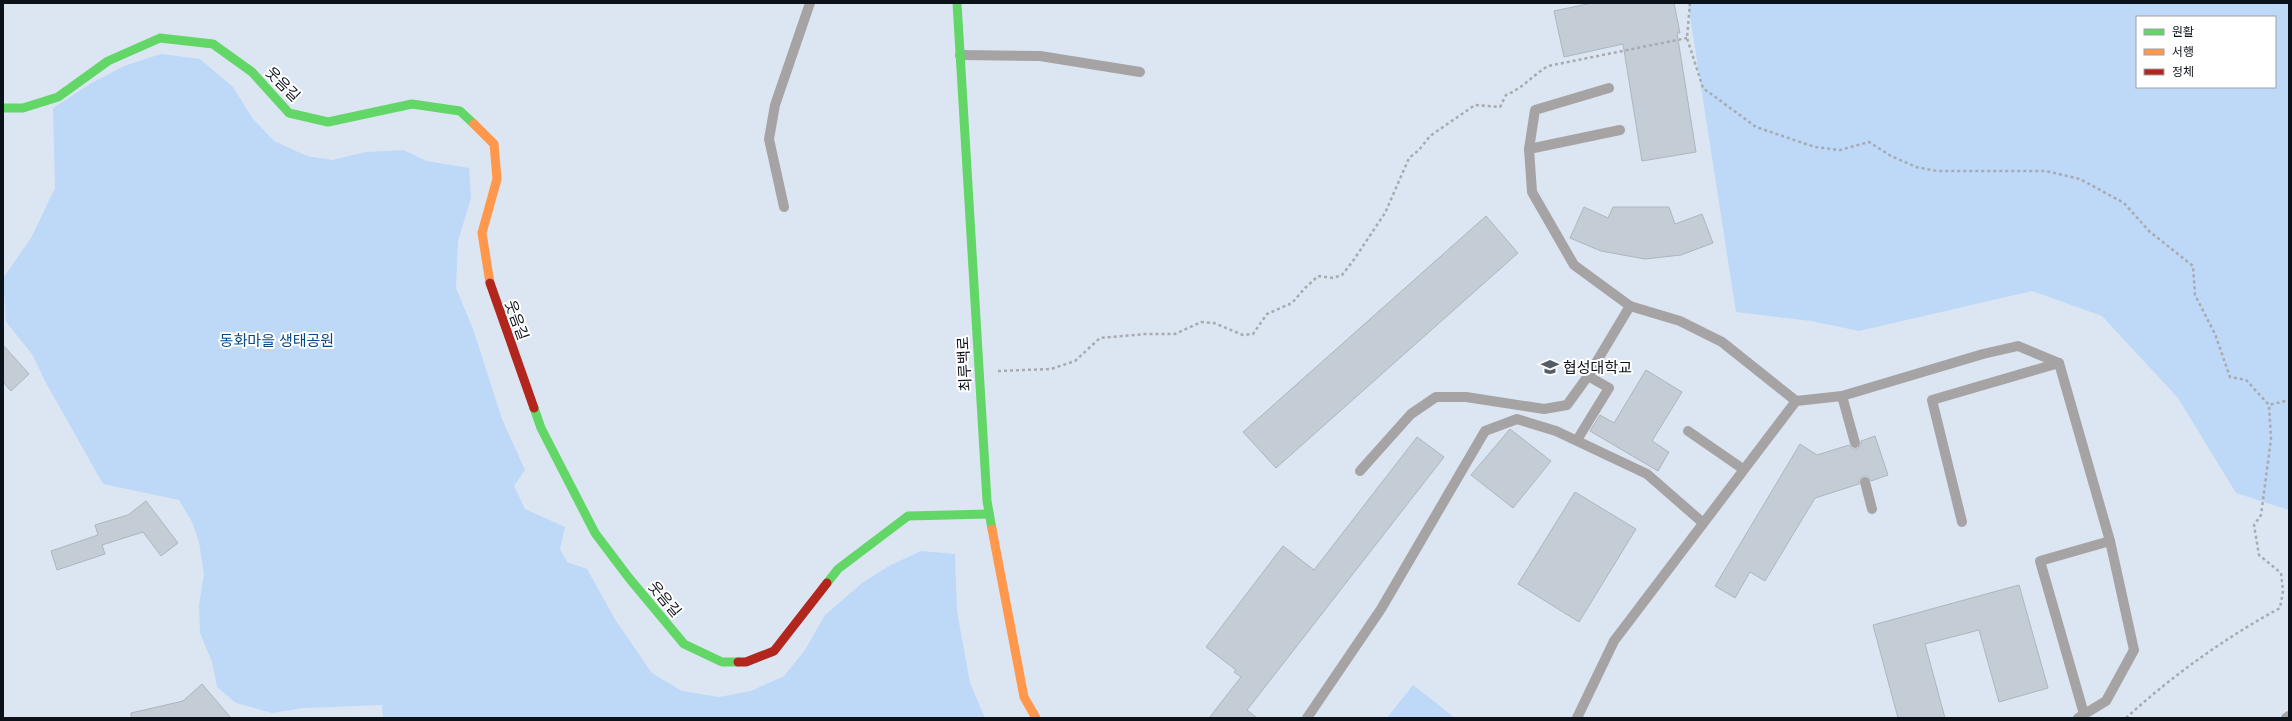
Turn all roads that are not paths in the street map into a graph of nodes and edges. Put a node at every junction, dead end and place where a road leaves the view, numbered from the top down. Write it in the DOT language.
graph roads {
  1 [pos="810,3"];
  2 [pos="957,3"];
  3 [pos="960,55"];
  4 [pos="1140,72"];
  5 [pos="1609,88"];
  6 [pos="3,108"];
  7 [pos="1620,130"];
  8 [pos="1529,149"];
  9 [pos="784,207"];
  10 [pos="1630,306"];
  11 [pos="2059,363"];
  12 [pos="1588,376"];
  13 [pos="1842,396"];
  14 [pos="1796,401"];
  15 [pos="1688,431"];
  16 [pos="1577,440"];
  17 [pos="1855,443"];
  18 [pos="1743,469"];
  19 [pos="1360,471"];
  20 [pos="1865,482"];
  21 [pos="1872,509"];
  22 [pos="989,514"];
  23 [pos="1702,522"];
  24 [pos="1962,522"];
  25 [pos="2110,541"];
  26 [pos="2081,716"];
  27 [pos="2289,716"];
  28 [pos="1036,718"];
  29 [pos="1307,718"];
  30 [pos="1577,718"];
  31 [pos="2286,718"];
  1 -- 9 [label="lane"];
  2 -- 3 [label="street, 최루백로"];
  3 -- 4 [label="lane"];
  3 -- 22 [label="street, 최루백로"];
  5 -- 8 [label="lane"];
  6 -- 22 [label="street, 웃음길"];
  7 -- 8 [label="lane"];
  8 -- 10 [label="lane"];
  10 -- 12 [label="lane"];
  10 -- 14 [label="lane"];
  11 -- 13 [label="lane"];
  11 -- 24 [label="lane"];
  11 -- 25 [label="lane"];
  12 -- 16 [label="lane"];
  12 -- 19 [label="lane"];
  13 -- 14 [label="lane"];
  13 -- 17 [label="lane"];
  14 -- 18 [label="lane"];
  15 -- 18 [label="lane"];
  16 -- 23 [label="lane"];
  16 -- 29 [label="lane"];
  18 -- 23 [label="lane"];
  20 -- 21 [label="lane"];
  22 -- 28 [label="street, 최루백로"];
  23 -- 30 [label="lane"];
  25 -- 26 [label="lane"];
  25 -- 26 [label="lane"];
  27 -- 31 [label="lane"];
}
